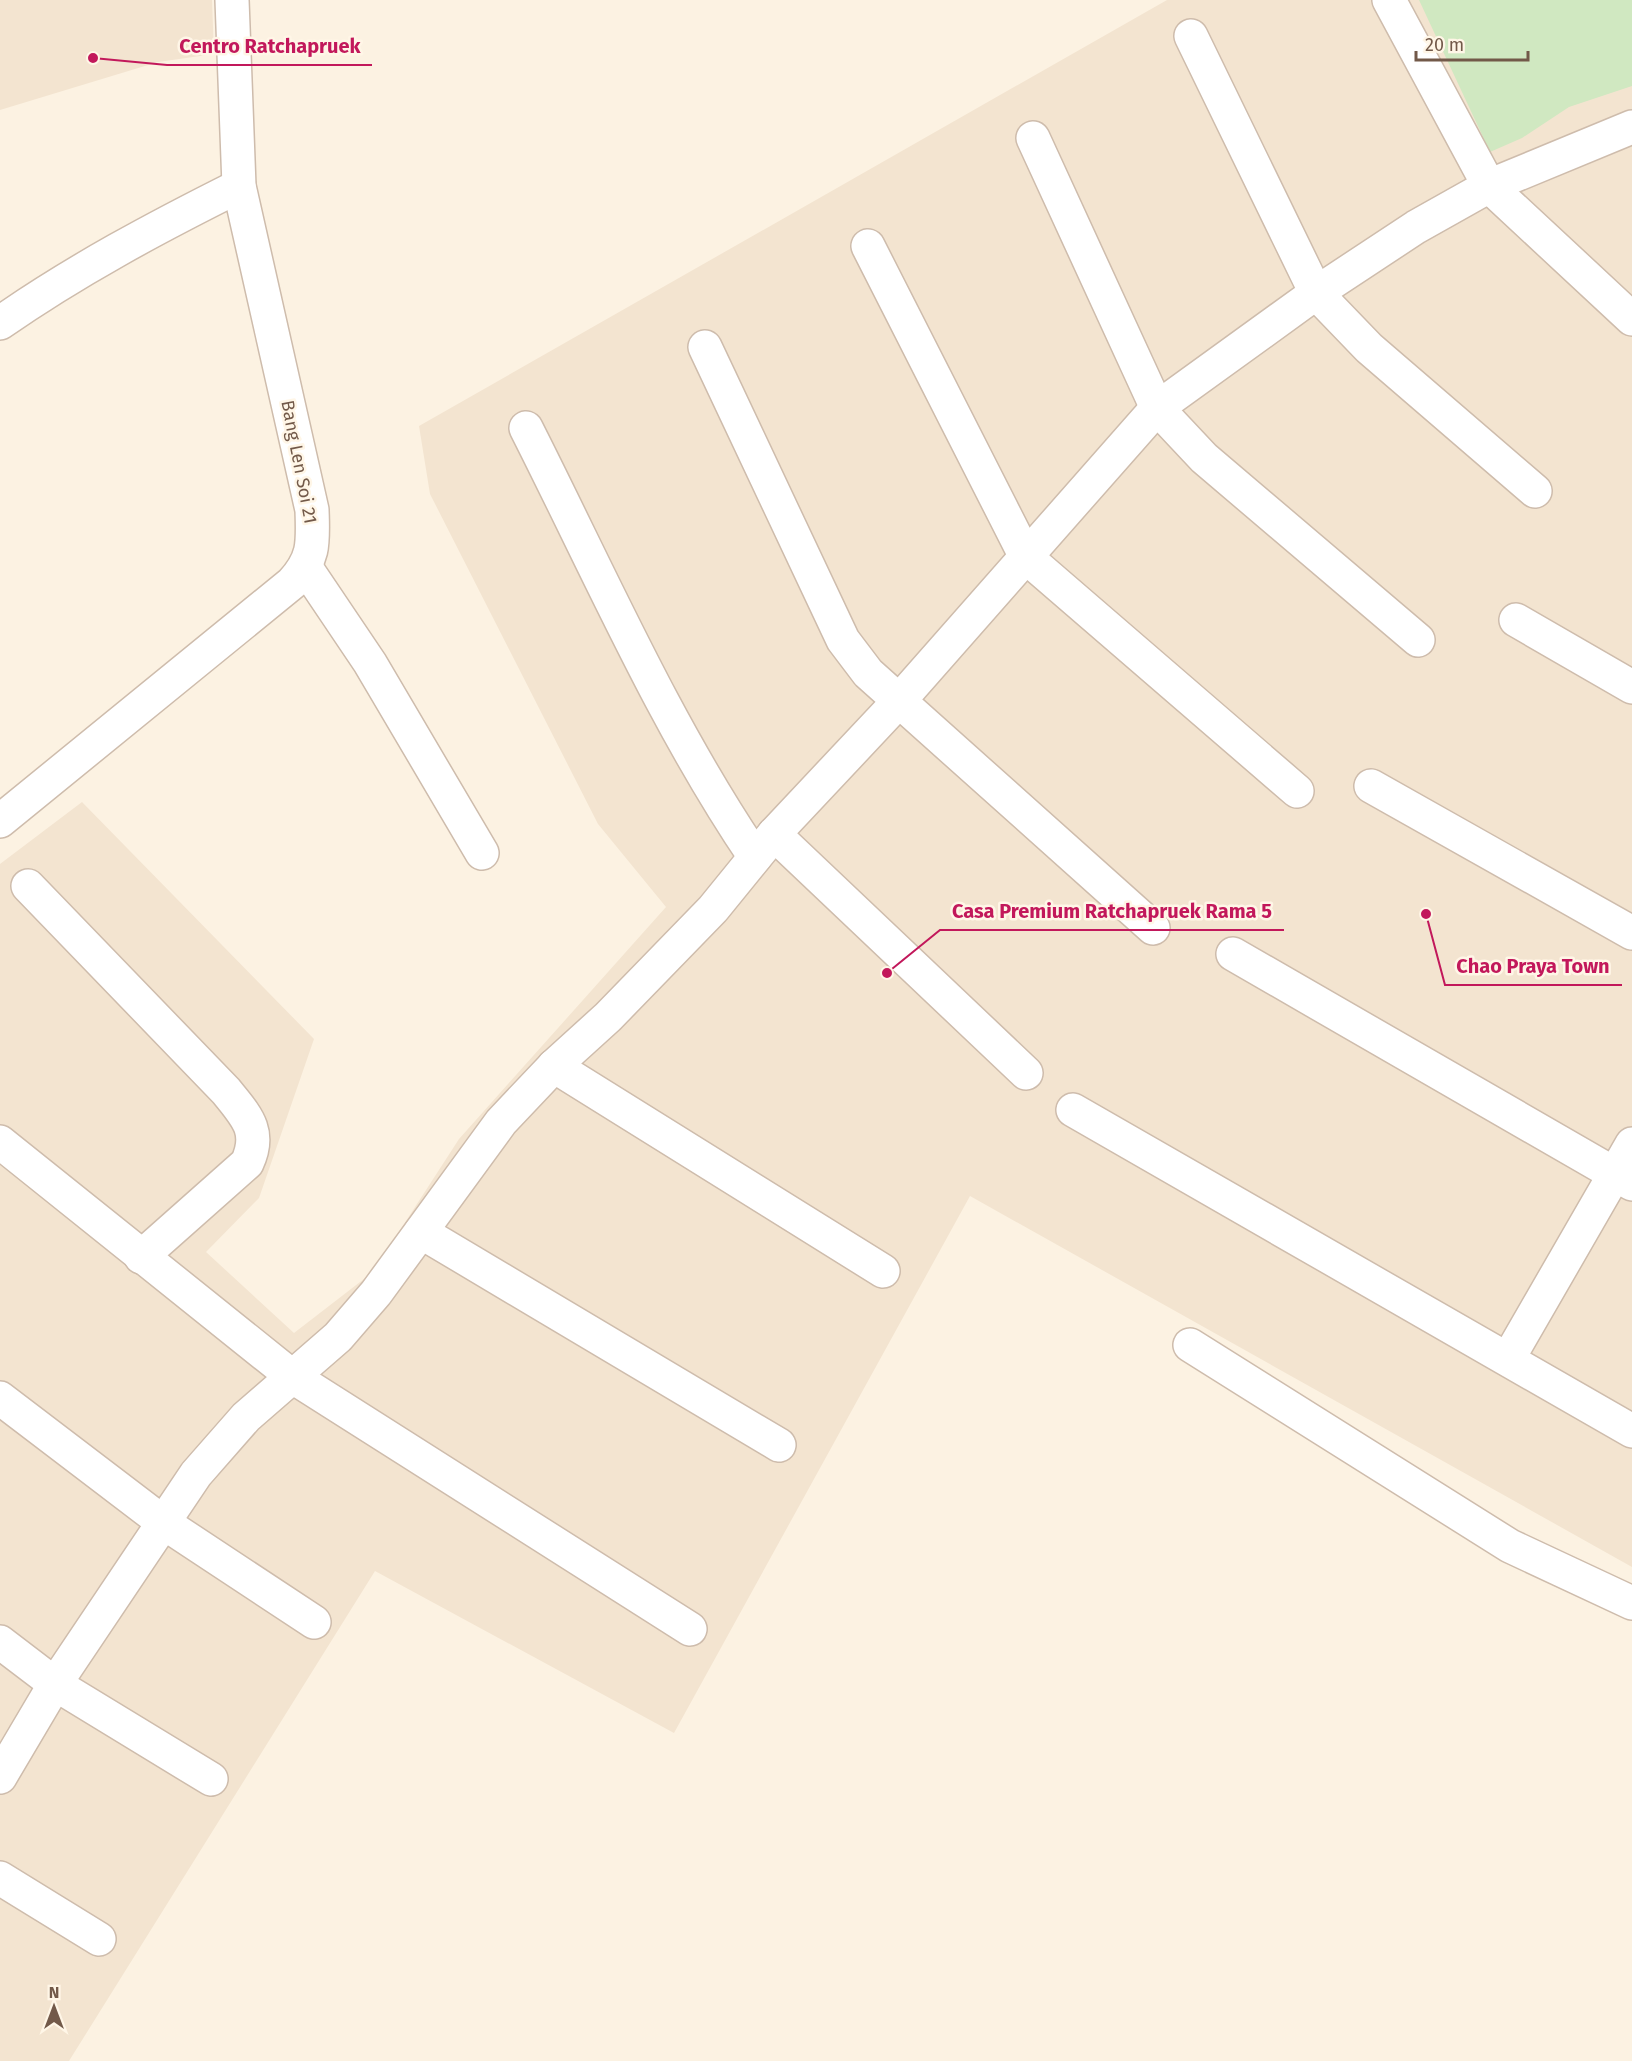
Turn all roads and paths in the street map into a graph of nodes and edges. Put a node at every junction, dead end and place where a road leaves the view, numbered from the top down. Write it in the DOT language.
graph roads {
  1 [pos="232,0"];
  2 [pos="1389,0"];
  3 [pos="1191,36"];
  4 [pos="1632,127"];
  5 [pos="1033,138"];
  6 [pos="239,186"];
  7 [pos="1490,186"];
  8 [pos="868,246"];
  9 [pos="1316,293"];
  10 [pos="1632,319"];
  11 [pos="0,323"];
  12 [pos="705,347"];
  13 [pos="1157,408"];
  14 [pos="526,428"];
  15 [pos="1534,491"];
  16 [pos="1026,557"];
  17 [pos="306,568"];
  18 [pos="1516,620"];
  19 [pos="1418,640"];
  20 [pos="1632,687"];
  21 [pos="898,702"];
  22 [pos="1371,786"];
  23 [pos="1297,791"];
  24 [pos="0,821"];
  25 [pos="765,846"];
  26 [pos="482,853"];
  27 [pos="28,886"];
  28 [pos="1153,928"];
  29 [pos="1632,933"];
  30 [pos="1233,954"];
  31 [pos="554,1066"];
  32 [pos="1026,1073"];
  33 [pos="1073,1110"];
  34 [pos="0,1142"];
  35 [pos="1632,1144"];
  36 [pos="1623,1179"];
  37 [pos="422,1232"];
  38 [pos="141,1257"];
  39 [pos="883,1271"];
  40 [pos="1190,1345"];
  41 [pos="1508,1359"];
  42 [pos="293,1377"];
  43 [pos="0,1398"];
  44 [pos="1632,1431"];
  45 [pos="779,1444"];
  46 [pos="164,1522"];
  47 [pos="1632,1603"];
  48 [pos="314,1622"];
  49 [pos="690,1629"];
  50 [pos="0,1642"];
  51 [pos="55,1684"];
  52 [pos="0,1777"];
  53 [pos="211,1779"];
  54 [pos="0,1878"];
  55 [pos="99,1939"];
  1 -- 6 [label="street, Bang Len Soi 21"];
  2 -- 7 [label="street"];
  3 -- 9 [label="street"];
  4 -- 7 [label="street"];
  5 -- 13 [label="street"];
  6 -- 11 [label="street"];
  6 -- 17 [label="street, Bang Len Soi 21"];
  7 -- 9 [label="street"];
  7 -- 10 [label="street"];
  8 -- 16 [label="street"];
  9 -- 13 [label="street"];
  9 -- 15 [label="street"];
  12 -- 21 [label="street"];
  13 -- 16 [label="street"];
  13 -- 19 [label="street"];
  14 -- 25 [label="street"];
  16 -- 21 [label="street"];
  16 -- 23 [label="street"];
  17 -- 24 [label="street"];
  17 -- 26 [label="street"];
  18 -- 20 [label="street"];
  21 -- 25 [label="street"];
  21 -- 28 [label="street"];
  22 -- 29 [label="street"];
  25 -- 31 [label="street"];
  25 -- 32 [label="street"];
  27 -- 38 [label="street"];
  30 -- 36 [label="street"];
  31 -- 37 [label="street"];
  31 -- 39 [label="street"];
  33 -- 41 [label="street"];
  34 -- 38 [label="street"];
  35 -- 36 [label="street"];
  36 -- 41 [label="street"];
  37 -- 42 [label="street"];
  37 -- 45 [label="street"];
  38 -- 42 [label="street"];
  40 -- 47 [label="street"];
  41 -- 44 [label="street"];
  42 -- 46 [label="street"];
  42 -- 49 [label="street"];
  43 -- 46 [label="street"];
  46 -- 48 [label="street"];
  46 -- 51 [label="street"];
  50 -- 51 [label="street"];
  51 -- 52 [label="street"];
  51 -- 53 [label="street"];
  54 -- 55 [label="street"];
}
